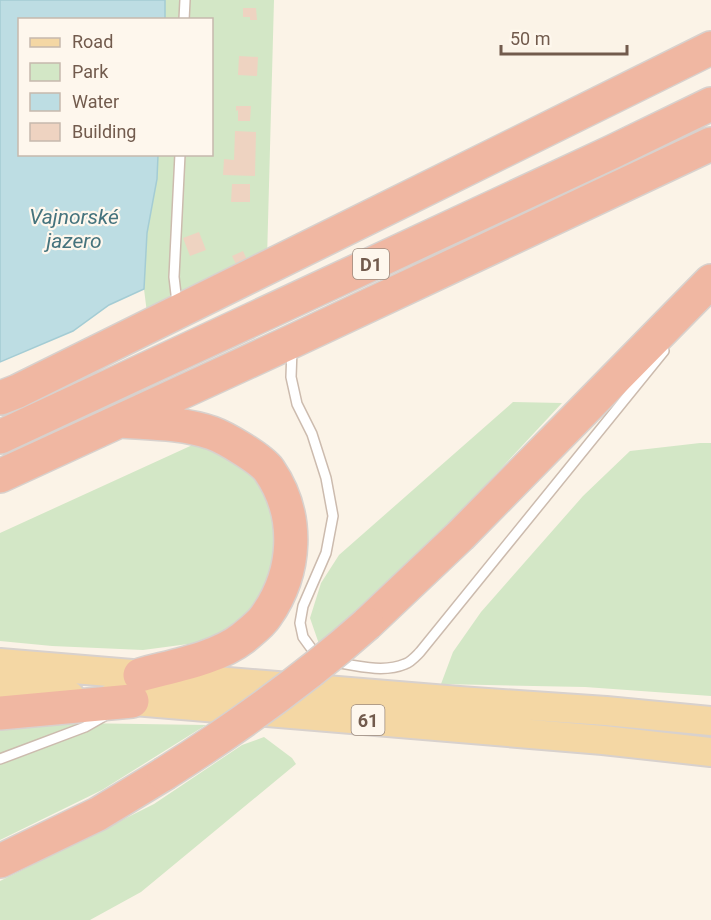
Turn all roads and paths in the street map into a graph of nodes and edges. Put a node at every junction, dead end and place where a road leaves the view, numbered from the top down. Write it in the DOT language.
graph roads {
  1 [pos="185,0"];
  2 [pos="184,18"];
  3 [pos="711,48"];
  4 [pos="711,104"];
  5 [pos="711,144"];
  6 [pos="180,156"];
  7 [pos="711,161"];
  8 [pos="579,206"];
  9 [pos="343,231"];
  10 [pos="705,295"];
  11 [pos="177,303"];
  12 [pos="669,335"];
  13 [pos="293,340"];
  14 [pos="0,398"];
  15 [pos="119,421"];
  16 [pos="31,423"];
  17 [pos="0,437"];
  18 [pos="0,476"];
  19 [pos="0,663"];
  20 [pos="136,688"];
  21 [pos="0,691"];
  22 [pos="0,713"];
  23 [pos="711,721"];
  24 [pos="711,752"];
  25 [pos="0,759"];
  26 [pos="0,861"];
  1 -- 2 [label="lane"];
  3 -- 9 [label="highway"];
  4 -- 16 [label="highway, D1"];
  5 -- 8 [label="highway, D1"];
  6 -- 11 [label="lane"];
  7 -- 8 [label="highway"];
  8 -- 13 [label="highway, D1"];
  9 -- 14 [label="highway"];
  9 -- 16 [label="highway"];
  10 -- 12 [label="highway"];
  12 -- 13 [label="lane"];
  12 -- 26 [label="highway, bridge"];
  13 -- 15 [label="highway, D1"];
  15 -- 18 [label="highway, D1"];
  15 -- 20 [label="highway"];
  16 -- 17 [label="highway, D1"];
  19 -- 20 [label="main road, 61"];
  20 -- 21 [label="main road, 61"];
  20 -- 22 [label="highway"];
  20 -- 23 [label="main road, 61"];
  20 -- 24 [label="main road, 61"];
  20 -- 25 [label="lane"];
}
